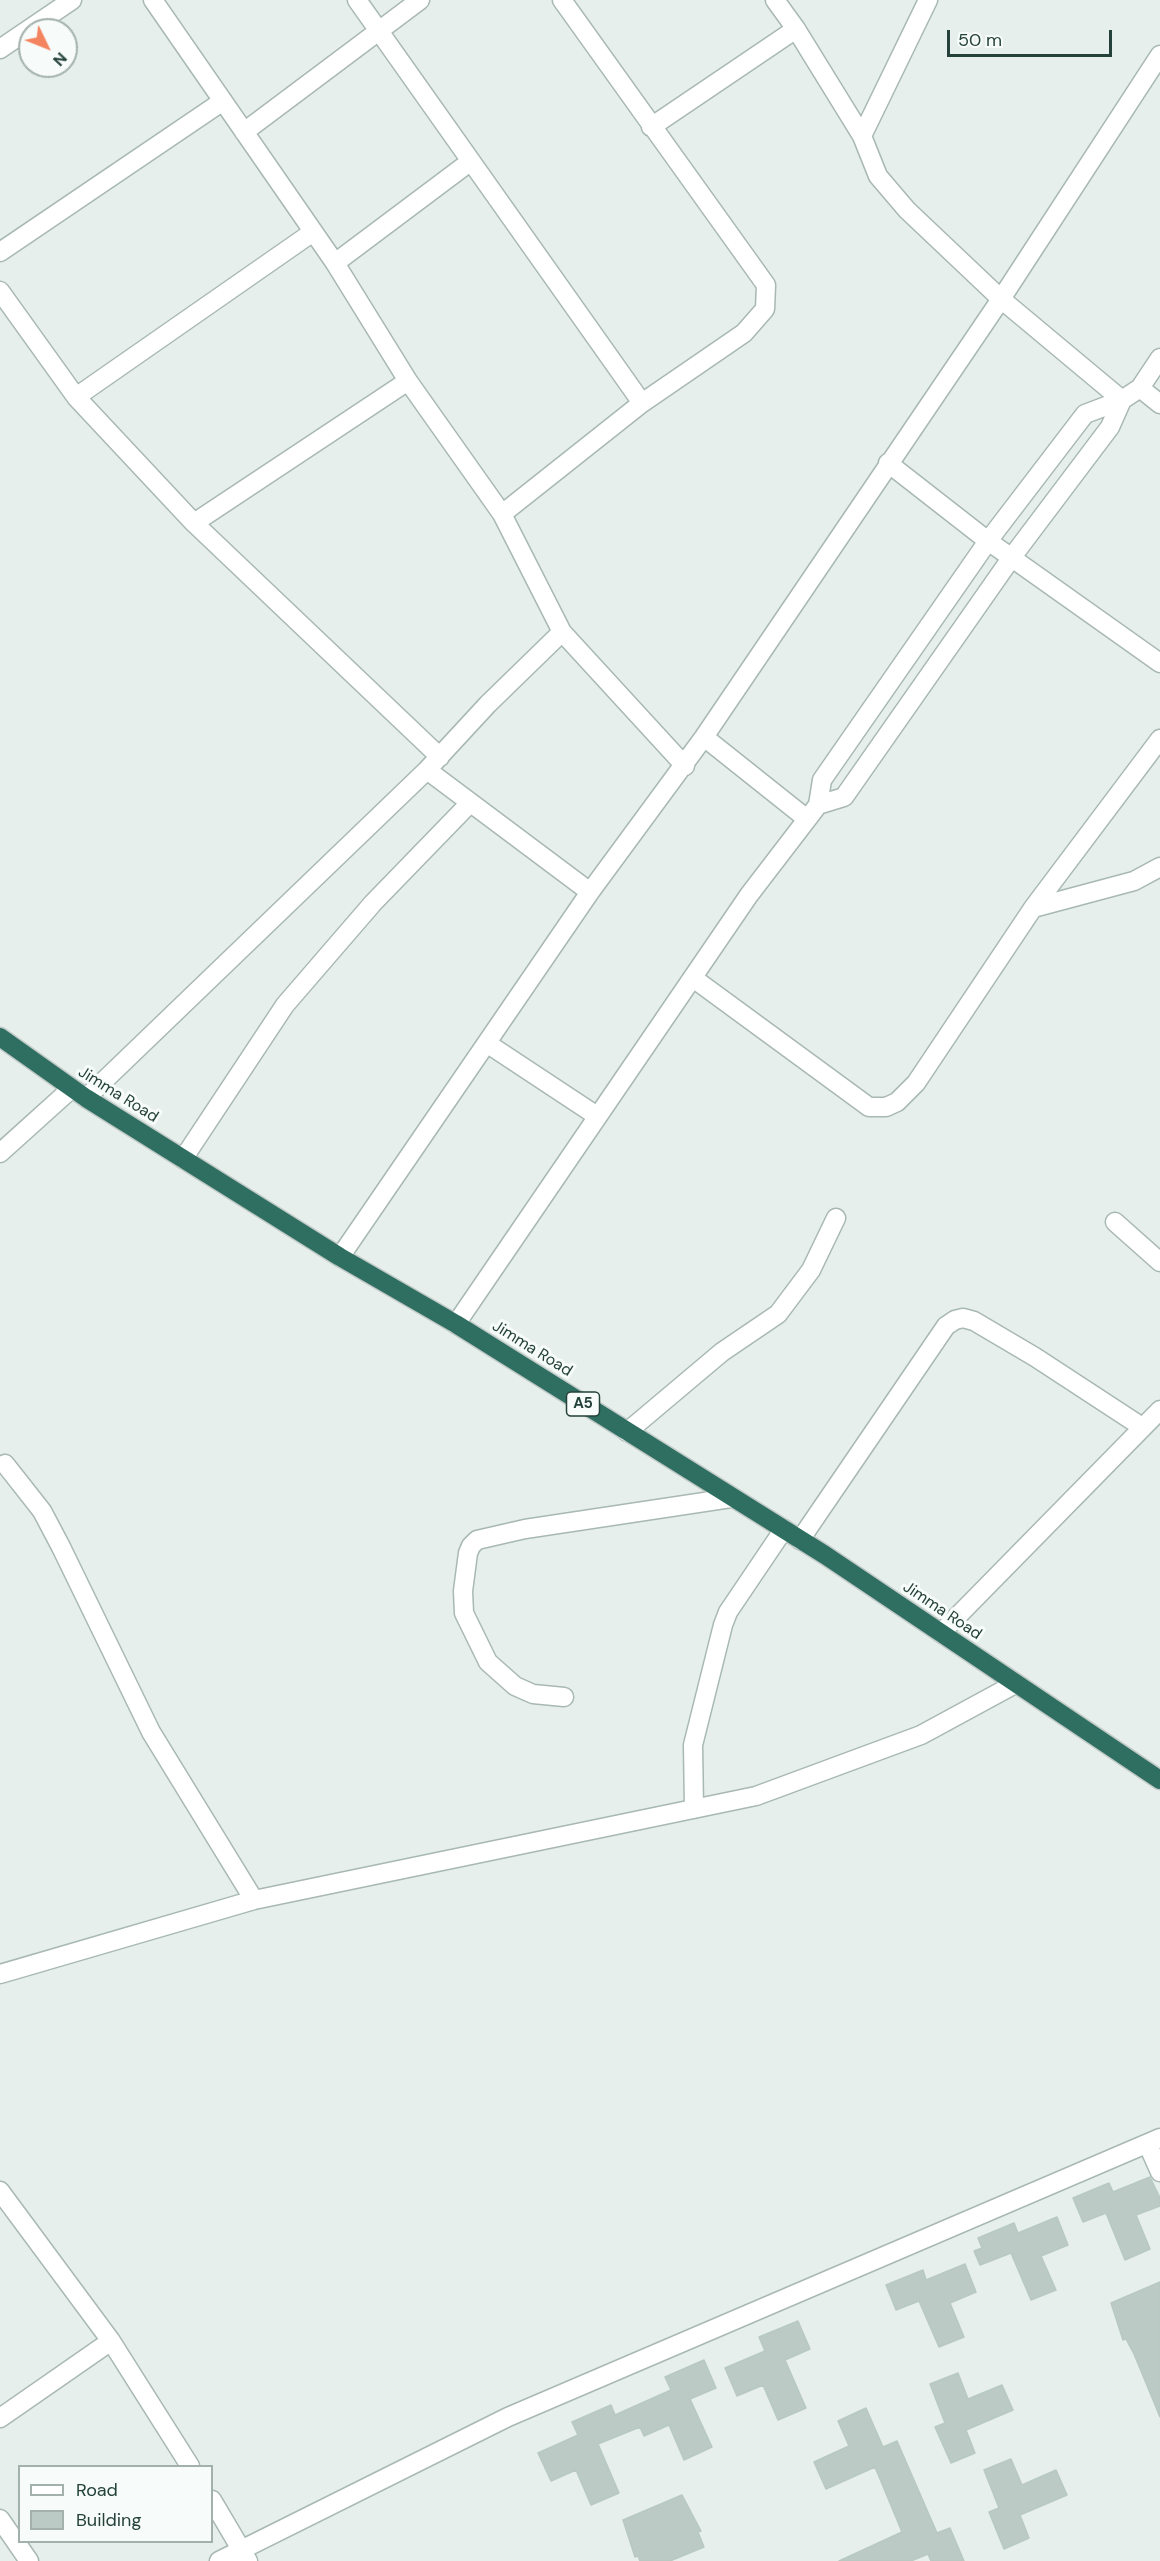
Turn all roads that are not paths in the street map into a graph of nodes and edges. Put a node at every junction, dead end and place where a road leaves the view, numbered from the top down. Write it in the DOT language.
graph roads {
  1 [pos="72,0"];
  2 [pos="153,0"];
  3 [pos="357,0"];
  4 [pos="420,0"];
  5 [pos="562,0"];
  6 [pos="775,0"];
  7 [pos="928,0"];
  8 [pos="796,29"];
  9 [pos="379,31"];
  10 [pos="0,49"];
  11 [pos="1158,62"];
  12 [pos="223,101"];
  13 [pos="651,127"];
  14 [pos="244,132"];
  15 [pos="862,136"];
  16 [pos="471,161"];
  17 [pos="313,232"];
  18 [pos="0,252"];
  19 [pos="335,263"];
  20 [pos="0,291"];
  21 [pos="1001,299"];
  22 [pos="1160,358"];
  23 [pos="408,381"];
  24 [pos="1140,388"];
  25 [pos="76,397"];
  26 [pos="1122,400"];
  27 [pos="642,403"];
  28 [pos="1160,404"];
  29 [pos="888,463"];
  30 [pos="502,514"];
  31 [pos="194,523"];
  32 [pos="988,541"];
  33 [pos="1012,557"];
  34 [pos="562,632"];
  35 [pos="1160,663"];
  36 [pos="704,737"];
  37 [pos="1160,739"];
  38 [pos="440,757"];
  39 [pos="685,766"];
  40 [pos="427,770"];
  41 [pos="470,803"];
  42 [pos="812,812"];
  43 [pos="1160,867"];
  44 [pos="590,892"];
  45 [pos="1033,908"];
  46 [pos="693,978"];
  47 [pos="0,1037"];
  48 [pos="488,1044"];
  49 [pos="79,1094"];
  50 [pos="597,1116"];
  51 [pos="0,1153"];
  52 [pos="183,1159"];
  53 [pos="836,1218"];
  54 [pos="1115,1222"];
  55 [pos="340,1257"];
  56 [pos="1160,1262"];
  57 [pos="456,1324"];
  58 [pos="1160,1410"];
  59 [pos="1142,1427"];
  60 [pos="627,1432"];
  61 [pos="5,1464"];
  62 [pos="731,1498"];
  63 [pos="784,1529"];
  64 [pos="800,1540"];
  65 [pos="941,1633"];
  66 [pos="1015,1684"];
  67 [pos="564,1697"];
  68 [pos="1160,1780"];
  69 [pos="694,1809"];
  70 [pos="254,1900"];
  71 [pos="1,1972"];
  72 [pos="1154,2141"];
  73 [pos="1160,2172"];
  74 [pos="0,2191"];
  75 [pos="111,2341"];
  76 [pos="0,2418"];
  77 [pos="189,2465"];
  78 [pos="213,2502"];
  79 [pos="0,2519"];
  80 [pos="245,2555"];
  81 [pos="29,2561"];
  82 [pos="219,2561"];
  1 -- 10 [label="street"];
  2 -- 12 [label="street"];
  3 -- 9 [label="street"];
  4 -- 9 [label="street"];
  5 -- 13 [label="street"];
  6 -- 8 [label="street"];
  7 -- 15 [label="street"];
  8 -- 13 [label="street"];
  8 -- 15 [label="street"];
  9 -- 14 [label="street"];
  9 -- 16 [label="street"];
  11 -- 21 [label="street"];
  12 -- 14 [label="street"];
  12 -- 18 [label="street"];
  13 -- 27 [label="street"];
  14 -- 17 [label="street"];
  15 -- 21 [label="street"];
  16 -- 19 [label="street"];
  16 -- 27 [label="street"];
  17 -- 19 [label="street"];
  17 -- 25 [label="street"];
  19 -- 23 [label="street"];
  20 -- 25 [label="street"];
  21 -- 26 [label="street"];
  21 -- 29 [label="street"];
  22 -- 24 [label="street"];
  23 -- 30 [label="street"];
  23 -- 31 [label="street"];
  24 -- 26 [label="street"];
  24 -- 28 [label="street"];
  25 -- 31 [label="street"];
  26 -- 32 [label="street"];
  26 -- 33 [label="street"];
  27 -- 30 [label="street"];
  29 -- 32 [label="street"];
  29 -- 36 [label="street"];
  30 -- 34 [label="street"];
  31 -- 38 [label="street"];
  32 -- 33 [label="street"];
  32 -- 42 [label="street"];
  33 -- 35 [label="street"];
  33 -- 42 [label="street"];
  34 -- 38 [label="street"];
  34 -- 39 [label="street"];
  36 -- 39 [label="street"];
  36 -- 42 [label="street"];
  37 -- 45 [label="street"];
  38 -- 40 [label="street"];
  39 -- 44 [label="street"];
  40 -- 41 [label="street"];
  40 -- 49 [label="street"];
  41 -- 44 [label="street"];
  41 -- 52 [label="street"];
  42 -- 46 [label="street"];
  43 -- 45 [label="street"];
  44 -- 48 [label="street"];
  45 -- 46 [label="street"];
  46 -- 50 [label="street"];
  47 -- 49 [label="highway, Jimma Road / A5"];
  48 -- 50 [label="street"];
  48 -- 55 [label="street"];
  49 -- 51 [label="street"];
  49 -- 52 [label="highway, Jimma Road / A5"];
  50 -- 57 [label="street"];
  52 -- 55 [label="highway, Jimma Road / A5"];
  53 -- 60 [label="street"];
  54 -- 56 [label="street"];
  55 -- 57 [label="highway, Jimma Road / A5"];
  57 -- 60 [label="highway, Jimma Road / A5"];
  58 -- 59 [label="street"];
  59 -- 64 [label="street"];
  59 -- 65 [label="street"];
  60 -- 62 [label="highway, Jimma Road / A5"];
  61 -- 70 [label="street"];
  62 -- 63 [label="highway, Jimma Road / A5"];
  62 -- 67 [label="street"];
  63 -- 64 [label="highway, Jimma Road / A5"];
  63 -- 69 [label="street"];
  64 -- 65 [label="highway, Jimma Road / A5"];
  65 -- 66 [label="highway, Jimma Road / A5"];
  66 -- 68 [label="highway, Jimma Road / A5"];
  66 -- 69 [label="street"];
  69 -- 70 [label="street"];
  70 -- 71 [label="street"];
  72 -- 73 [label="street"];
  72 -- 80 [label="street"];
  74 -- 75 [label="street"];
  75 -- 76 [label="street"];
  75 -- 77 [label="street"];
  78 -- 80 [label="street"];
  79 -- 81 [label="street"];
  80 -- 82 [label="street"];
}
